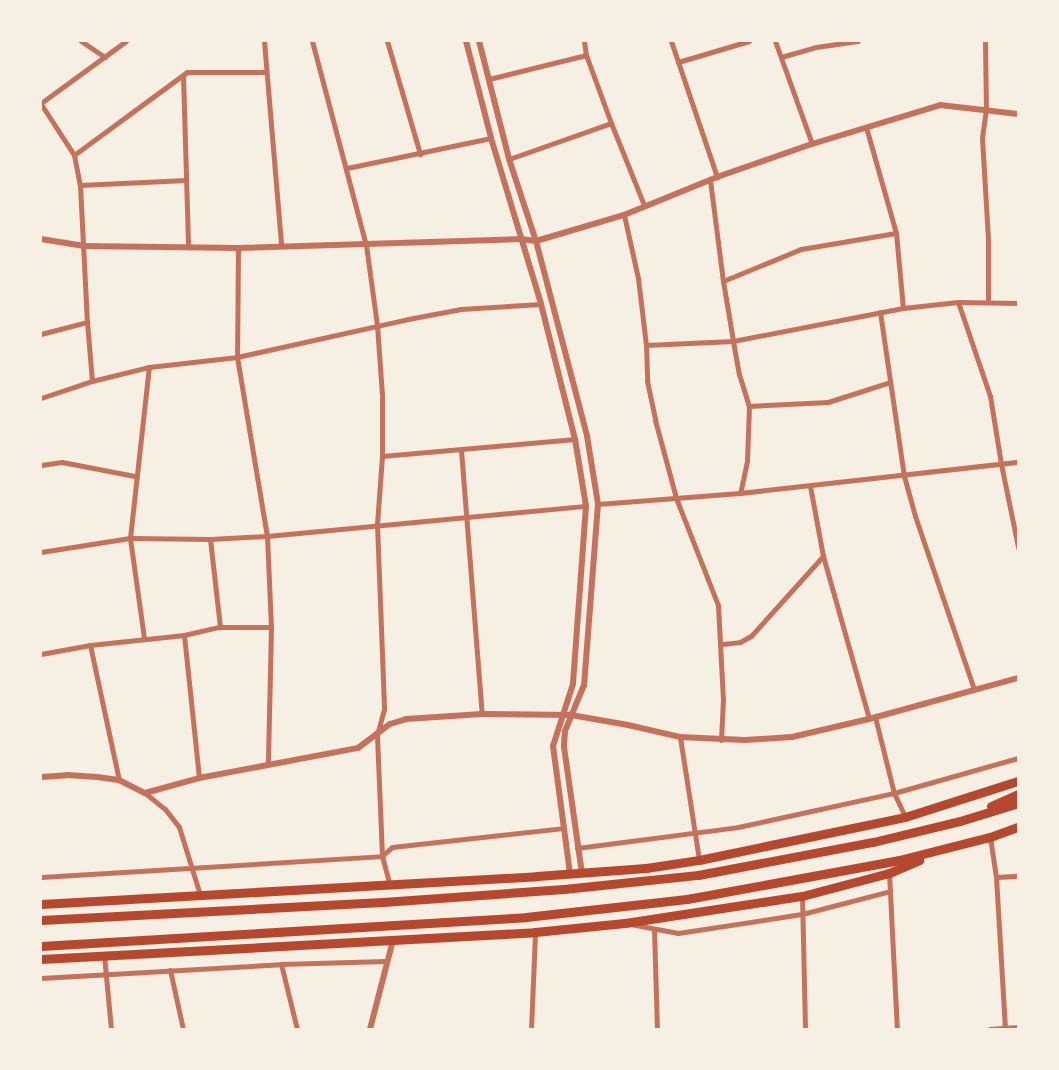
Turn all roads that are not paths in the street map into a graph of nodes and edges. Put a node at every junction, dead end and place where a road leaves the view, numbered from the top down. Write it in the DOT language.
graph roads {
  1 [pos="81,41"];
  2 [pos="126,41"];
  3 [pos="264,41"];
  4 [pos="312,41"];
  5 [pos="387,41"];
  6 [pos="466,41"];
  7 [pos="479,41"];
  8 [pos="584,41"];
  9 [pos="671,41"];
  10 [pos="749,41"];
  11 [pos="775,41"];
  12 [pos="858,41"];
  13 [pos="985,41"];
  14 [pos="586,55"];
  15 [pos="105,57"];
  16 [pos="781,57"];
  17 [pos="678,62"];
  18 [pos="265,72"];
  19 [pos="183,75"];
  20 [pos="489,79"];
  21 [pos="41,104"];
  22 [pos="986,109"];
  23 [pos="1018,114"];
  24 [pos="611,123"];
  25 [pos="866,127"];
  26 [pos="491,138"];
  27 [pos="812,144"];
  28 [pos="420,154"];
  29 [pos="74,155"];
  30 [pos="509,159"];
  31 [pos="347,168"];
  32 [pos="713,178"];
  33 [pos="186,180"];
  34 [pos="80,185"];
  35 [pos="644,205"];
  36 [pos="624,215"];
  37 [pos="896,233"];
  38 [pos="41,239"];
  39 [pos="521,239"];
  40 [pos="536,241"];
  41 [pos="281,245"];
  42 [pos="366,245"];
  43 [pos="84,246"];
  44 [pos="188,246"];
  45 [pos="238,248"];
  46 [pos="723,281"];
  47 [pos="958,302"];
  48 [pos="988,302"];
  49 [pos="1018,303"];
  50 [pos="541,304"];
  51 [pos="903,308"];
  52 [pos="880,312"];
  53 [pos="87,322"];
  54 [pos="377,325"];
  55 [pos="41,334"];
  56 [pos="733,341"];
  57 [pos="646,345"];
  58 [pos="237,357"];
  59 [pos="149,367"];
  60 [pos="92,381"];
  61 [pos="890,382"];
  62 [pos="41,398"];
  63 [pos="749,406"];
  64 [pos="575,439"];
  65 [pos="461,450"];
  66 [pos="382,456"];
  67 [pos="1018,462"];
  68 [pos="1001,464"];
  69 [pos="41,465"];
  70 [pos="135,476"];
  71 [pos="904,476"];
  72 [pos="810,486"];
  73 [pos="740,494"];
  74 [pos="676,498"];
  75 [pos="598,504"];
  76 [pos="586,506"];
  77 [pos="467,518"];
  78 [pos="377,524"];
  79 [pos="267,536"];
  80 [pos="130,538"];
  81 [pos="210,539"];
  82 [pos="1018,547"];
  83 [pos="41,552"];
  84 [pos="823,556"];
  85 [pos="220,627"];
  86 [pos="271,627"];
  87 [pos="184,635"];
  88 [pos="144,638"];
  89 [pos="722,644"];
  90 [pos="90,645"];
  91 [pos="41,654"];
  92 [pos="1018,678"];
  93 [pos="974,690"];
  94 [pos="482,714"];
  95 [pos="561,716"];
  96 [pos="571,716"];
  97 [pos="872,718"];
  98 [pos="377,736"];
  99 [pos="680,738"];
  100 [pos="721,740"];
  101 [pos="1018,758"];
  102 [pos="268,764"];
  103 [pos="41,777"];
  104 [pos="199,778"];
  105 [pos="119,780"];
  106 [pos="1018,781"];
  107 [pos="145,793"];
  108 [pos="894,794"];
  109 [pos="1018,794"];
  110 [pos="1018,803"];
  111 [pos="905,817"];
  112 [pos="960,821"];
  113 [pos="1018,827"];
  114 [pos="563,828"];
  115 [pos="1018,832"];
  116 [pos="694,834"];
  117 [pos="990,837"];
  118 [pos="577,848"];
  119 [pos="942,849"];
  120 [pos="382,856"];
  121 [pos="699,860"];
  122 [pos="193,868"];
  123 [pos="582,873"];
  124 [pos="889,873"];
  125 [pos="570,874"];
  126 [pos="1018,876"];
  127 [pos="41,877"];
  128 [pos="996,877"];
  129 [pos="390,883"];
  130 [pos="890,891"];
  131 [pos="200,895"];
  132 [pos="802,896"];
  133 [pos="41,904"];
  134 [pos="802,914"];
  135 [pos="41,920"];
  136 [pos="625,923"];
  137 [pos="654,929"];
  138 [pos="535,932"];
  139 [pos="393,940"];
  140 [pos="41,946"];
  141 [pos="104,955"];
  142 [pos="41,958"];
  143 [pos="386,961"];
  144 [pos="281,964"];
  145 [pos="170,970"];
  146 [pos="106,975"];
  147 [pos="41,978"];
  148 [pos="1018,1027"];
  149 [pos="1005,1028"];
  150 [pos="111,1029"];
  151 [pos="183,1029"];
  152 [pos="297,1029"];
  153 [pos="370,1029"];
  154 [pos="531,1029"];
  155 [pos="657,1029"];
  156 [pos="805,1029"];
  157 [pos="898,1029"];
  158 [pos="989,1029"];
  1 -- 15 [label="street"];
  2 -- 15 [label="street"];
  3 -- 18 [label="street"];
  4 -- 31 [label="street"];
  5 -- 28 [label="street"];
  6 -- 26 [label="street"];
  7 -- 20 [label="street"];
  8 -- 14 [label="street"];
  9 -- 17 [label="street"];
  10 -- 17 [label="street"];
  11 -- 16 [label="street"];
  12 -- 16 [label="street"];
  13 -- 22 [label="street"];
  14 -- 20 [label="street"];
  14 -- 24 [label="street"];
  15 -- 21 [label="street"];
  16 -- 27 [label="street"];
  17 -- 32 [label="street"];
  18 -- 19 [label="street"];
  18 -- 41 [label="street"];
  19 -- 29 [label="street"];
  19 -- 33 [label="street"];
  20 -- 30 [label="street"];
  21 -- 29 [label="street"];
  22 -- 23 [label="street"];
  22 -- 25 [label="street"];
  22 -- 48 [label="street"];
  24 -- 30 [label="street"];
  24 -- 35 [label="street"];
  25 -- 27 [label="street"];
  25 -- 37 [label="street"];
  26 -- 28 [label="street"];
  26 -- 39 [label="street"];
  27 -- 32 [label="street"];
  28 -- 31 [label="street"];
  29 -- 34 [label="street"];
  30 -- 40 [label="street"];
  31 -- 42 [label="street"];
  32 -- 35 [label="street"];
  32 -- 46 [label="street"];
  33 -- 34 [label="street"];
  33 -- 44 [label="street"];
  34 -- 43 [label="street"];
  35 -- 36 [label="street"];
  36 -- 40 [label="street"];
  36 -- 57 [label="street"];
  37 -- 46 [label="street"];
  37 -- 51 [label="street"];
  38 -- 43 [label="street"];
  39 -- 40 [label="street"];
  39 -- 42 [label="street"];
  39 -- 50 [label="street"];
  40 -- 75 [label="street"];
  41 -- 42 [label="street"];
  41 -- 45 [label="street"];
  42 -- 54 [label="street"];
  43 -- 44 [label="street"];
  43 -- 53 [label="street"];
  44 -- 45 [label="street"];
  45 -- 58 [label="street"];
  46 -- 56 [label="street"];
  47 -- 48 [label="street"];
  47 -- 51 [label="street"];
  47 -- 68 [label="street"];
  48 -- 49 [label="street"];
  50 -- 54 [label="street"];
  50 -- 64 [label="street"];
  51 -- 52 [label="street"];
  52 -- 56 [label="street"];
  52 -- 61 [label="street"];
  53 -- 55 [label="street"];
  53 -- 60 [label="street"];
  54 -- 58 [label="street"];
  54 -- 66 [label="street"];
  56 -- 57 [label="street"];
  56 -- 63 [label="street"];
  57 -- 74 [label="street"];
  58 -- 59 [label="street"];
  58 -- 79 [label="street"];
  59 -- 60 [label="street"];
  59 -- 70 [label="street"];
  60 -- 62 [label="street"];
  61 -- 63 [label="street"];
  61 -- 71 [label="street"];
  63 -- 73 [label="street"];
  64 -- 65 [label="street"];
  64 -- 76 [label="street"];
  65 -- 66 [label="street"];
  65 -- 77 [label="street"];
  66 -- 78 [label="street"];
  67 -- 68 [label="street"];
  68 -- 71 [label="street"];
  68 -- 82 [label="street"];
  69 -- 70 [label="street"];
  70 -- 80 [label="street"];
  71 -- 72 [label="street"];
  71 -- 93 [label="street"];
  72 -- 73 [label="street"];
  72 -- 84 [label="street"];
  73 -- 74 [label="street"];
  74 -- 75 [label="street"];
  74 -- 89 [label="street"];
  75 -- 96 [label="street"];
  76 -- 77 [label="street"];
  76 -- 95 [label="street"];
  77 -- 78 [label="street"];
  77 -- 94 [label="street"];
  78 -- 79 [label="street"];
  78 -- 98 [label="street"];
  79 -- 81 [label="street"];
  79 -- 86 [label="street"];
  80 -- 81 [label="street"];
  80 -- 83 [label="street"];
  80 -- 88 [label="street"];
  81 -- 85 [label="street"];
  84 -- 89 [label="street"];
  84 -- 97 [label="street"];
  85 -- 86 [label="street"];
  85 -- 87 [label="street"];
  86 -- 102 [label="street"];
  87 -- 88 [label="street"];
  87 -- 104 [label="street"];
  88 -- 90 [label="street"];
  89 -- 100 [label="street"];
  90 -- 91 [label="street"];
  90 -- 105 [label="street"];
  92 -- 93 [label="street"];
  93 -- 97 [label="street"];
  94 -- 95 [label="street"];
  94 -- 98 [label="street"];
  95 -- 96 [label="street"];
  95 -- 114 [label="street"];
  96 -- 99 [label="street"];
  96 -- 118 [label="street"];
  97 -- 100 [label="street"];
  97 -- 108 [label="street"];
  98 -- 102 [label="street"];
  98 -- 120 [label="street"];
  99 -- 100 [label="street"];
  99 -- 116 [label="street"];
  101 -- 108 [label="street"];
  102 -- 104 [label="street"];
  103 -- 105 [label="street"];
  104 -- 107 [label="street"];
  105 -- 107 [label="street"];
  106 -- 111 [label="highway"];
  107 -- 122 [label="street"];
  108 -- 111 [label="street"];
  108 -- 116 [label="street"];
  109 -- 112 [label="highway"];
  110 -- 112 [label="highway"];
  111 -- 121 [label="highway"];
  112 -- 135 [label="highway"];
  113 -- 117 [label="highway"];
  114 -- 120 [label="street"];
  114 -- 125 [label="street"];
  115 -- 117 [label="highway"];
  116 -- 118 [label="street"];
  116 -- 121 [label="street"];
  117 -- 119 [label="highway"];
  117 -- 128 [label="street"];
  118 -- 123 [label="street"];
  119 -- 124 [label="highway"];
  119 -- 140 [label="highway"];
  120 -- 122 [label="street"];
  120 -- 129 [label="street"];
  121 -- 123 [label="highway"];
  122 -- 127 [label="street"];
  122 -- 131 [label="street"];
  123 -- 125 [label="highway"];
  124 -- 130 [label="street"];
  124 -- 132 [label="highway"];
  125 -- 129 [label="highway"];
  126 -- 128 [label="street"];
  128 -- 149 [label="street"];
  129 -- 131 [label="highway"];
  130 -- 134 [label="street"];
  130 -- 157 [label="street"];
  131 -- 133 [label="highway"];
  132 -- 134 [label="street"];
  132 -- 136 [label="highway"];
  134 -- 137 [label="street"];
  134 -- 156 [label="street"];
  136 -- 137 [label="street"];
  136 -- 138 [label="highway"];
  137 -- 155 [label="street"];
  138 -- 139 [label="highway"];
  138 -- 154 [label="street"];
  139 -- 141 [label="highway"];
  139 -- 143 [label="street"];
  141 -- 142 [label="highway"];
  141 -- 146 [label="street"];
  143 -- 144 [label="street"];
  143 -- 153 [label="street"];
  144 -- 145 [label="street"];
  144 -- 152 [label="street"];
  145 -- 146 [label="street"];
  145 -- 151 [label="street"];
  146 -- 147 [label="street"];
  146 -- 150 [label="street"];
  148 -- 149 [label="street"];
  149 -- 158 [label="street"];
}
